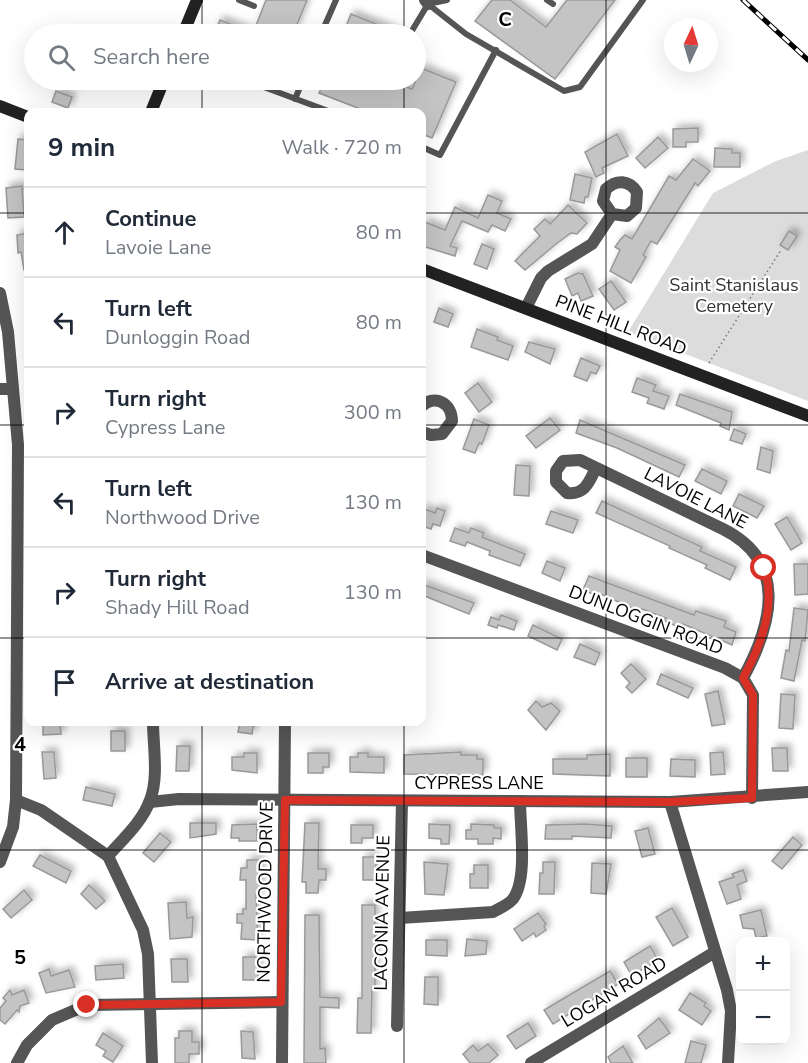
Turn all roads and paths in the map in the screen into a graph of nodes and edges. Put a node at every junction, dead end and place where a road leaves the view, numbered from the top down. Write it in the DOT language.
graph roads {
  1 [pos="196,0"];
  2 [pos="239,0"];
  3 [pos="336,0"];
  4 [pos="447,0"];
  5 [pos="643,0"];
  6 [pos="426,2"];
  7 [pos="254,6"];
  8 [pos="187,24"];
  9 [pos="325,24"];
  10 [pos="415,24"];
  11 [pos="496,50"];
  12 [pos="161,90"];
  13 [pos="271,90"];
  14 [pos="299,90"];
  15 [pos="295,99"];
  16 [pos="153,108"];
  17 [pos="320,108"];
  18 [pos="1,109"];
  19 [pos="24,116"];
  20 [pos="426,149"];
  21 [pos="612,214"];
  22 [pos="781,250"];
  23 [pos="426,270"];
  24 [pos="0,293"];
  25 [pos="526,308"];
  26 [pos="708,363"];
  27 [pos="0,389"];
  28 [pos="13,389"];
  29 [pos="426,404"];
  30 [pos="808,416"];
  31 [pos="426,433"];
  32 [pos="23,445"];
  33 [pos="596,468"];
  34 [pos="426,556"];
  35 [pos="743,678"];
  36 [pos="0,702"];
  37 [pos="14,703"];
  38 [pos="153,726"];
  39 [pos="285,726"];
  40 [pos="808,792"];
  41 [pos="752,798"];
  42 [pos="16,800"];
  43 [pos="285,800"];
  44 [pos="402,801"];
  45 [pos="520,801"];
  46 [pos="150,802"];
  47 [pos="670,802"];
  48 [pos="108,856"];
  49 [pos="0,862"];
  50 [pos="400,918"];
  51 [pos="715,952"];
  52 [pos="151,1002"];
  53 [pos="281,1002"];
  54 [pos="397,1026"];
  55 [pos="17,1063"];
  56 [pos="152,1063"];
  57 [pos="282,1063"];
  58 [pos="531,1063"];
  59 [pos="728,1063"];
  1 -- 8 [label="street"];
  2 -- 7 [label="lane"];
  3 -- 9 [label="lane"];
  4 -- 6 [label="lane"];
  5 -- 11 [label="lane"];
  6 -- 10 [label="lane"];
  6 -- 11 [label="lane"];
  11 -- 20 [label="lane"];
  12 -- 16 [label="street"];
  13 -- 15 [label="lane"];
  14 -- 15 [label="lane"];
  15 -- 17 [label="lane"];
  18 -- 19 [label="street"];
  21 -- 25 [label="street"];
  22 -- 26 [label="path"];
  23 -- 25 [label="street, PINE HILL ROAD"];
  24 -- 28 [label="street"];
  25 -- 30 [label="street, PINE HILL ROAD"];
  27 -- 28 [label="street"];
  28 -- 32 [label="street"];
  29 -- 31 [label="street"];
  32 -- 37 [label="street"];
  33 -- 35 [label="street, LAVOIE LANE"];
  34 -- 35 [label="street, DUNLOGGIN ROAD"];
  35 -- 41 [label="street"];
  36 -- 37 [label="street"];
  37 -- 42 [label="street"];
  38 -- 46 [label="street"];
  39 -- 43 [label="street, NORTHWOOD DRIVE"];
  40 -- 41 [label="street, CYPRESS LANE"];
  41 -- 47 [label="street, CYPRESS LANE"];
  42 -- 48 [label="street"];
  42 -- 49 [label="street"];
  43 -- 44 [label="street, CYPRESS LANE"];
  43 -- 46 [label="street, CYPRESS LANE"];
  43 -- 53 [label="street, NORTHWOOD DRIVE"];
  44 -- 45 [label="street, CYPRESS LANE"];
  44 -- 50 [label="street, LACONIA AVENUE"];
  45 -- 47 [label="street, CYPRESS LANE"];
  45 -- 50 [label="street"];
  46 -- 48 [label="street"];
  47 -- 51 [label="street"];
  48 -- 52 [label="street"];
  50 -- 54 [label="street, LACONIA AVENUE"];
  51 -- 58 [label="street, LOGAN ROAD"];
  51 -- 59 [label="street"];
  52 -- 53 [label="street"];
  52 -- 55 [label="street"];
  52 -- 56 [label="street"];
  53 -- 57 [label="street, NORTHWOOD DRIVE"];
}
